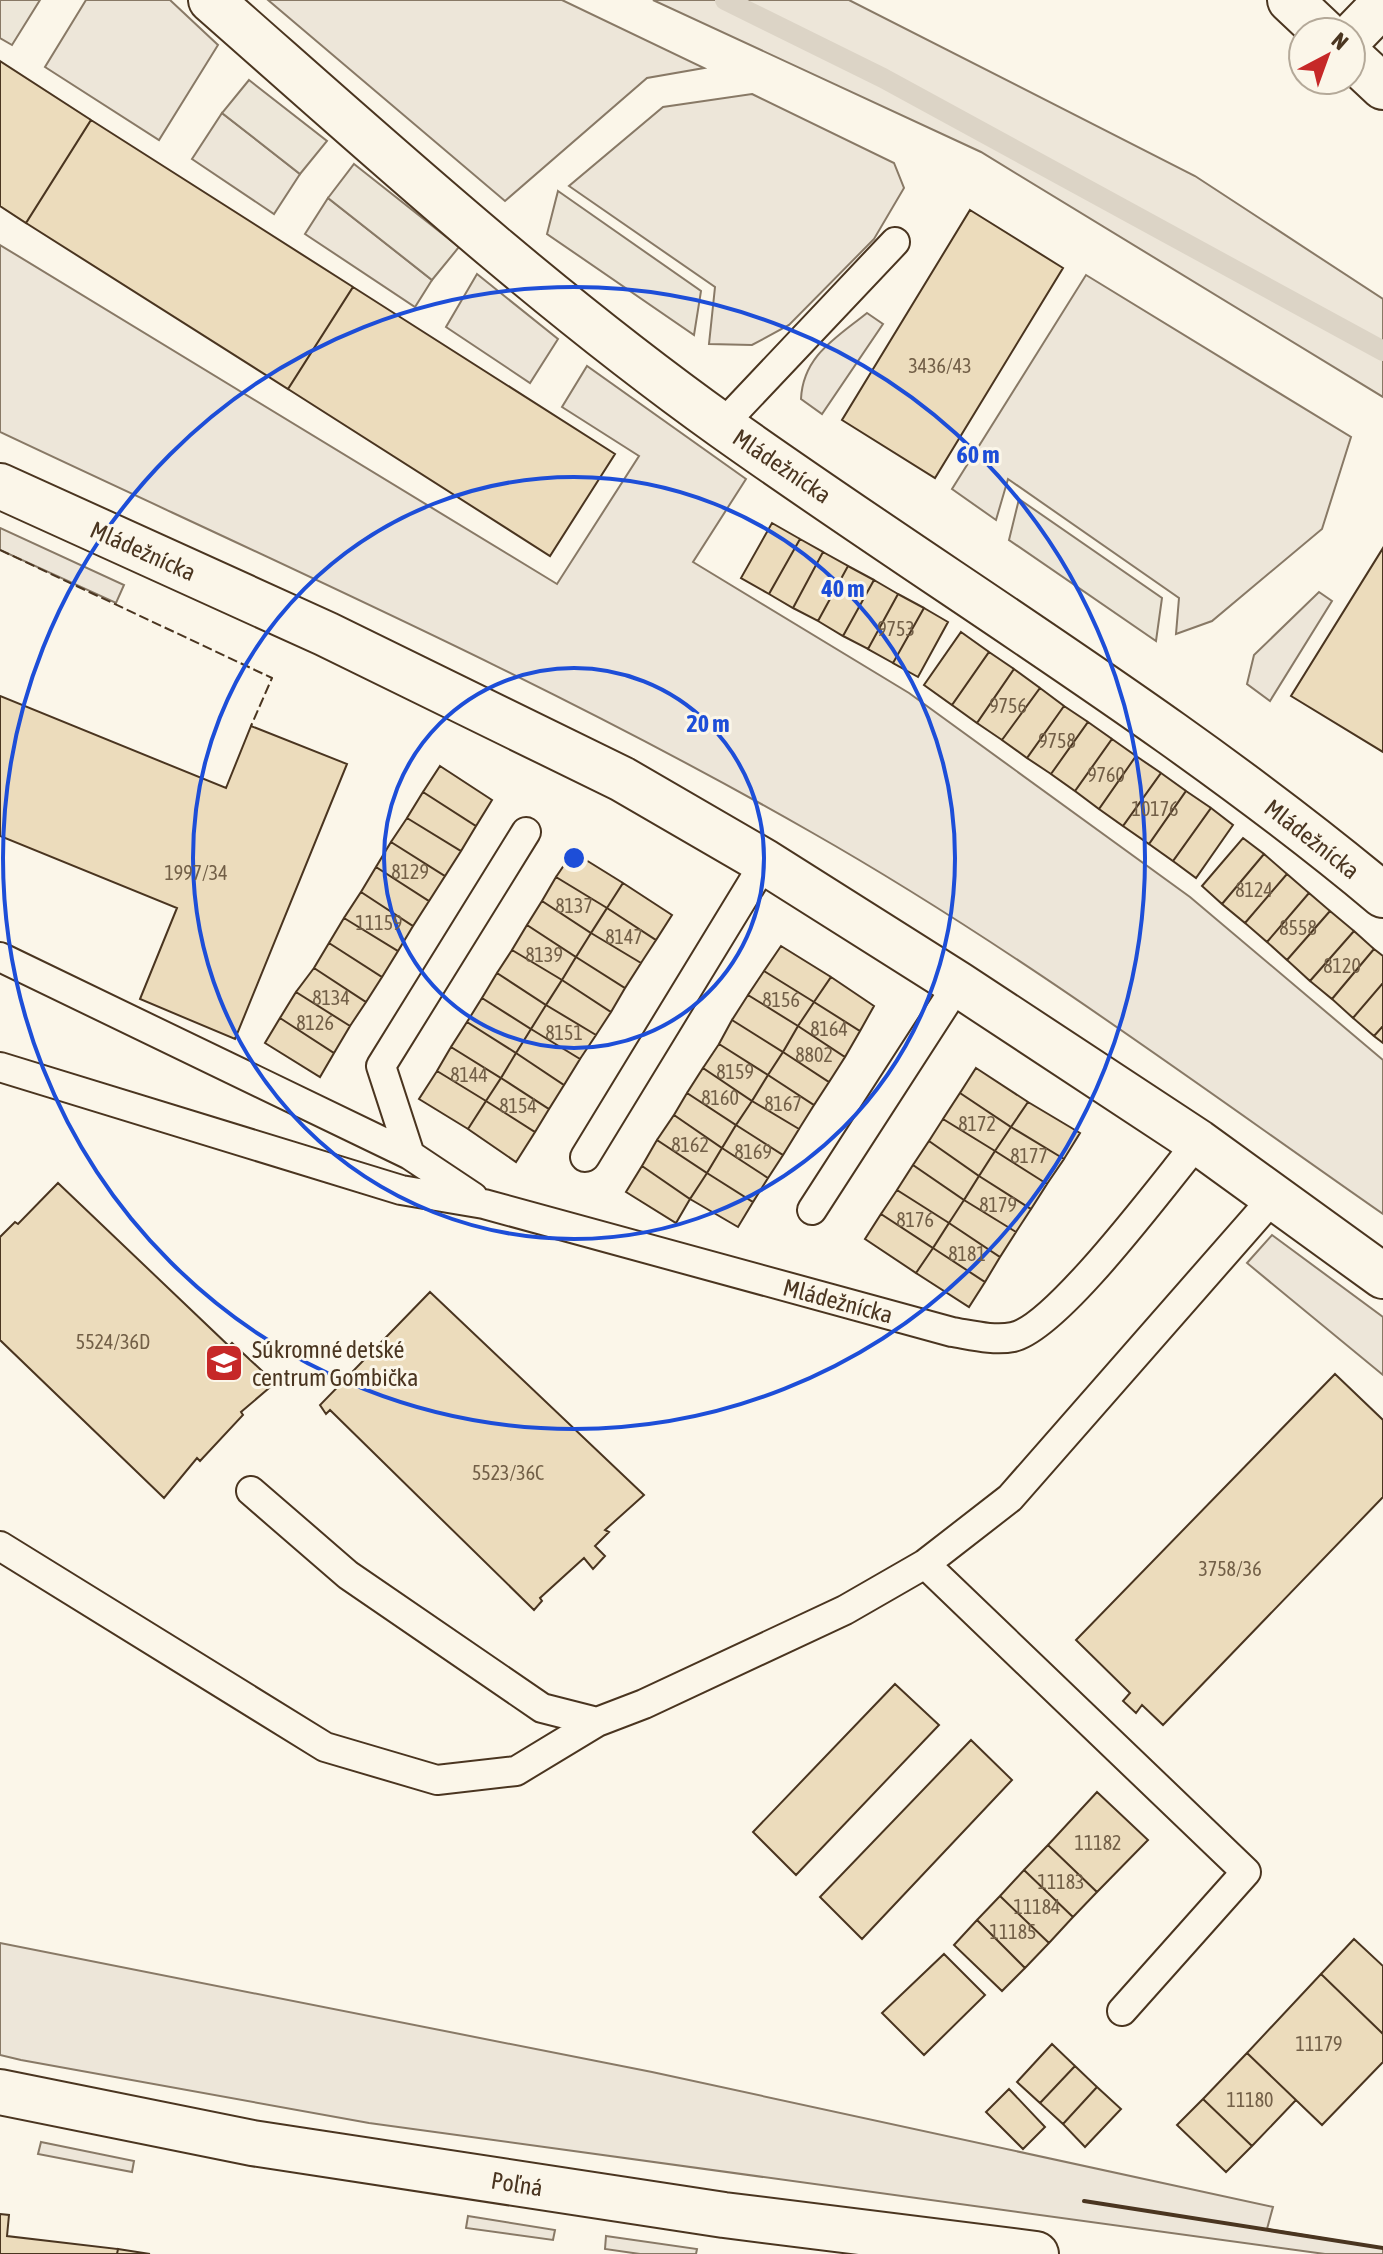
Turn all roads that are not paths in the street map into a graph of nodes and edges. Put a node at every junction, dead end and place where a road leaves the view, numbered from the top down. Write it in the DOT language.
graph roads {
  1 [pos="211,0"];
  2 [pos="1290,0"];
  3 [pos="1383,4"];
  4 [pos="1307,16"];
  5 [pos="1367,20"];
  6 [pos="1367,72"];
  7 [pos="1383,87"];
  8 [pos="895,242"];
  9 [pos="722,425"];
  10 [pos="0,486"];
  11 [pos="526,832"];
  12 [pos="765,862"];
  13 [pos="1383,895"];
  14 [pos="0,957"];
  15 [pos="958,984"];
  16 [pos="0,1067"];
  17 [pos="1198,1142"];
  18 [pos="410,1155"];
  19 [pos="585,1157"];
  20 [pos="1274,1197"];
  21 [pos="484,1204"];
  22 [pos="812,1210"];
  23 [pos="1383,1276"];
  24 [pos="251,1491"];
  25 [pos="0,1546"];
  26 [pos="925,1564"];
  27 [pos="597,1722"];
  28 [pos="1122,2011"];
  29 [pos="0,2092"];
  30 [pos="1036,2254"];
  1 -- 9 [label="street, Mládežnícka"];
  2 -- 4 [label="street"];
  3 -- 5 [label="street"];
  6 -- 7 [label="street"];
  8 -- 9 [label="lane"];
  9 -- 13 [label="street, Mládežnícka"];
  10 -- 12 [label="street, Mládežnícka"];
  11 -- 18 [label="lane"];
  12 -- 15 [label="street, Mládežnícka"];
  12 -- 19 [label="lane"];
  14 -- 18 [label="lane"];
  15 -- 17 [label="street, Mládežnícka"];
  15 -- 22 [label="lane"];
  16 -- 21 [label="lane, Mládežnícka"];
  17 -- 20 [label="street, Mládežnícka"];
  17 -- 21 [label="lane, Mládežnícka"];
  18 -- 21 [label="lane"];
  20 -- 23 [label="street, Mládežnícka"];
  20 -- 26 [label="lane"];
  24 -- 27 [label="lane"];
  25 -- 27 [label="lane"];
  26 -- 27 [label="lane"];
  26 -- 28 [label="lane"];
  29 -- 30 [label="street, Poľná"];
}
